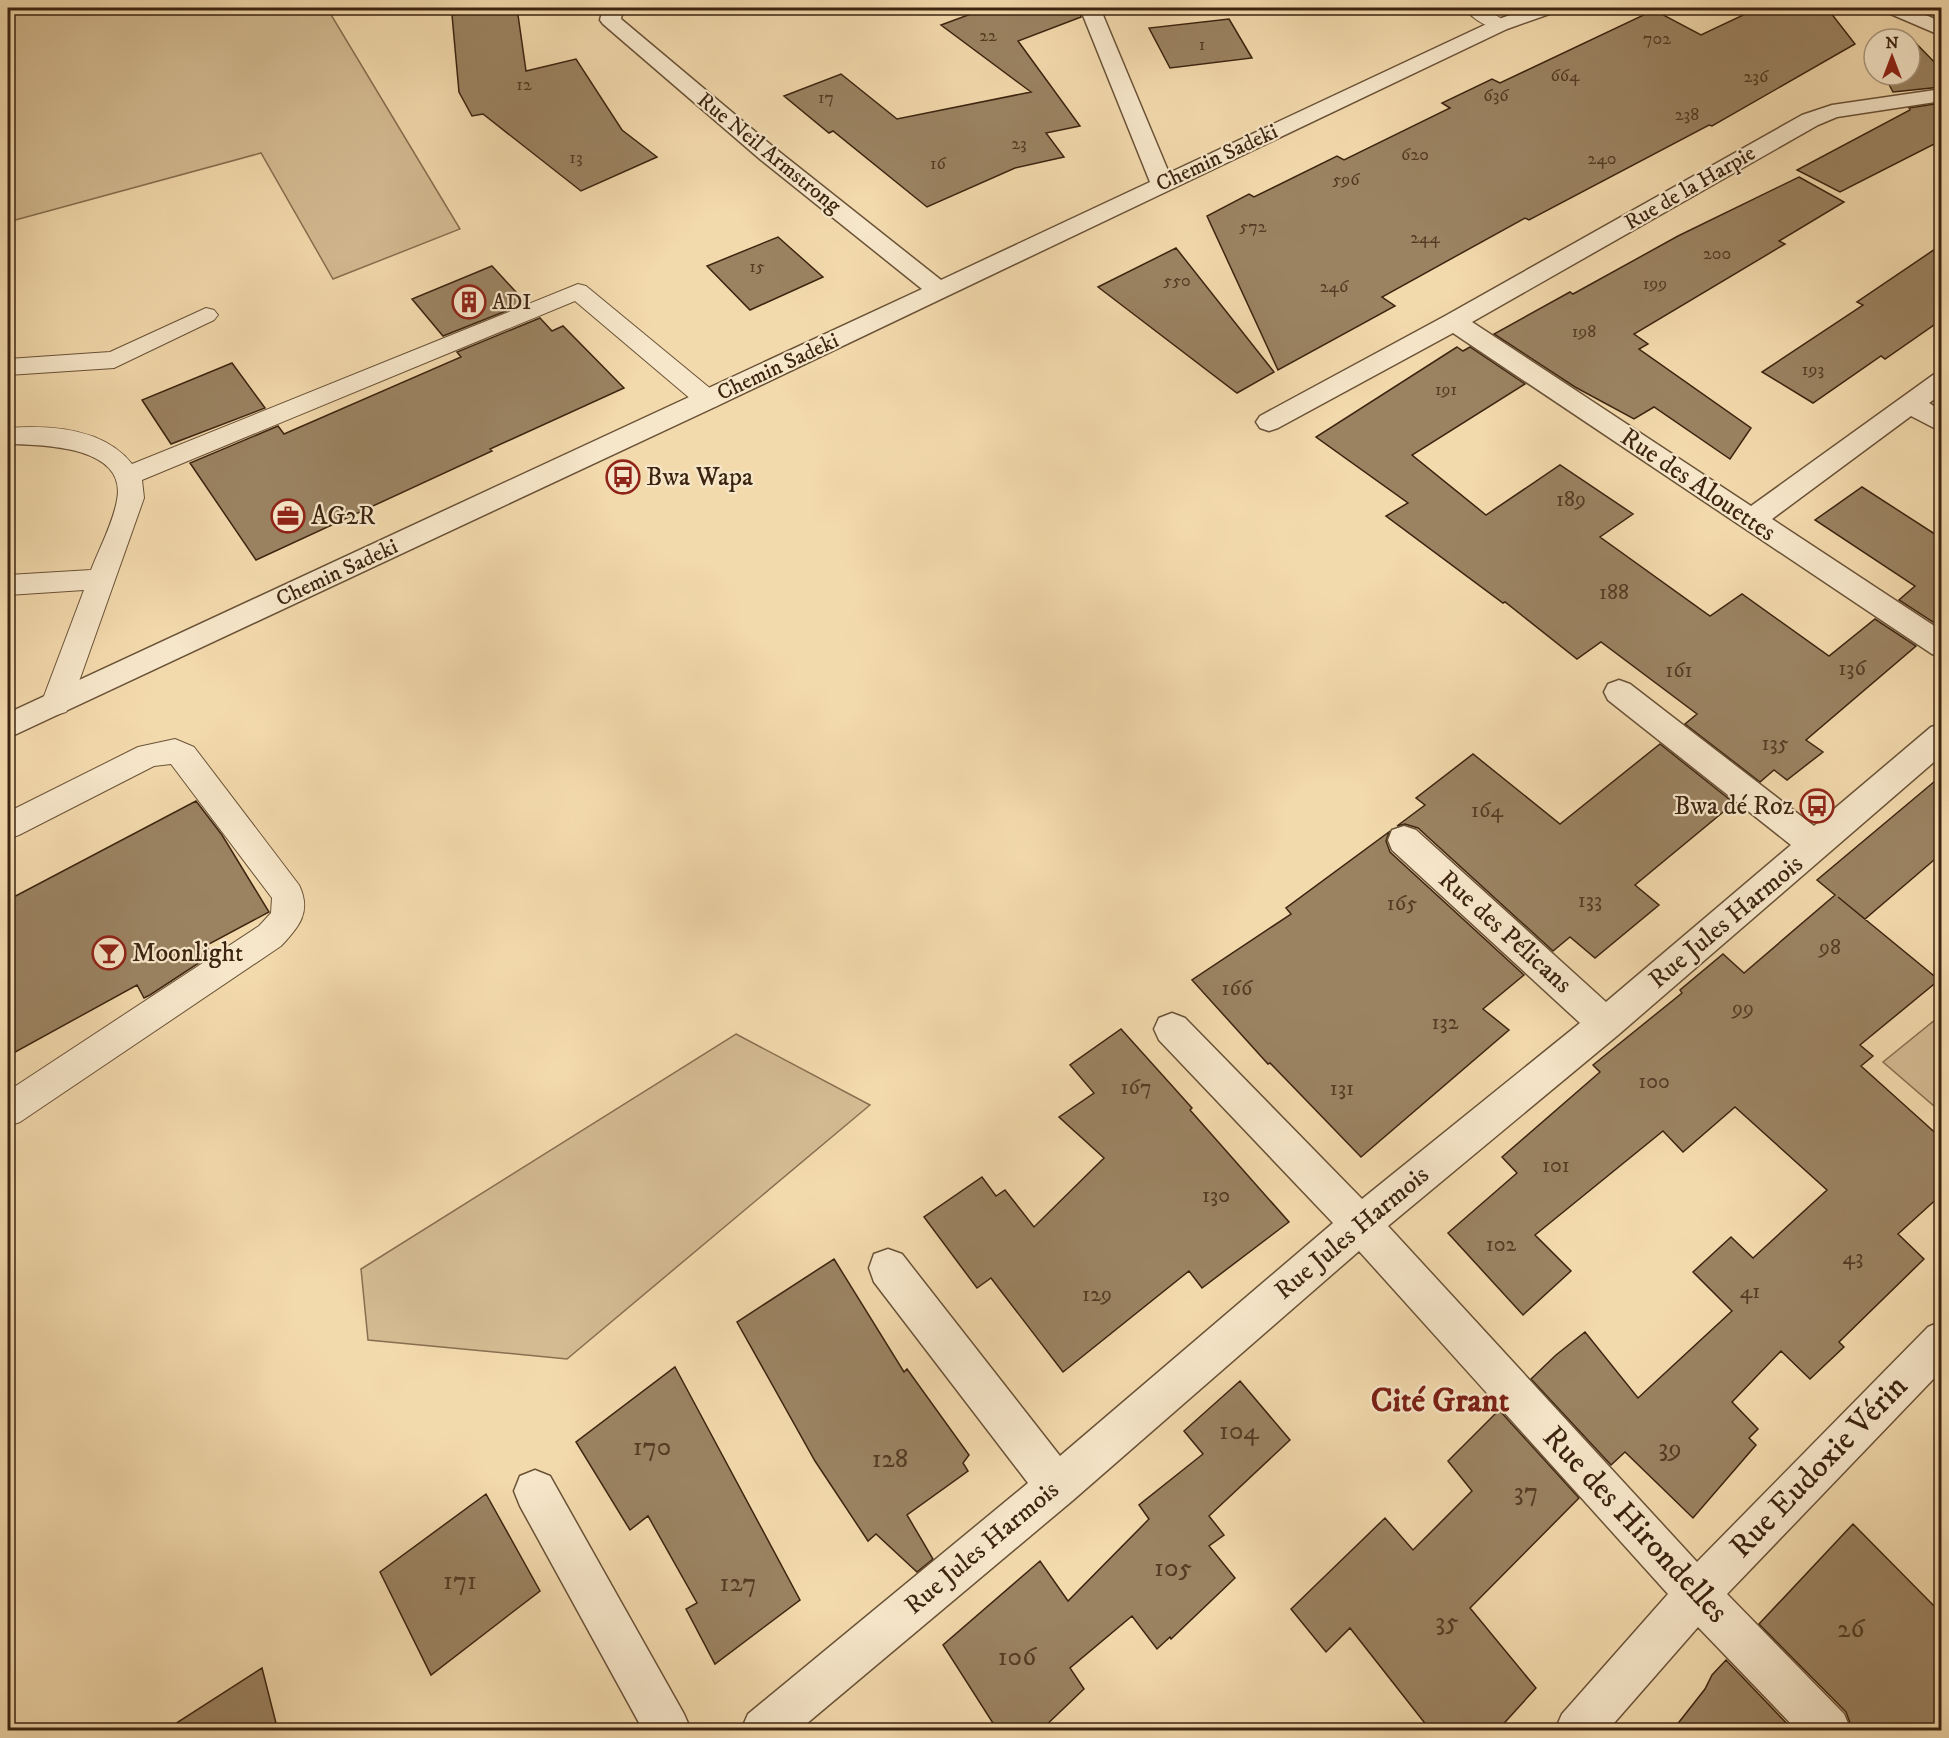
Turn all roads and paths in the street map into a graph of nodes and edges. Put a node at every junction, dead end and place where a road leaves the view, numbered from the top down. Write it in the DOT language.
graph roads {
  1 [pos="613,8"];
  2 [pos="1090,8"];
  3 [pos="1474,8"];
  4 [pos="1548,8"];
  5 [pos="1893,8"];
  6 [pos="1500,25"];
  7 [pos="1941,30"];
  8 [pos="1941,95"];
  9 [pos="1162,184"];
  10 [pos="939,290"];
  11 [pos="206,315"];
  12 [pos="1454,322"];
  13 [pos="8,367"];
  14 [pos="1941,381"];
  15 [pos="708,400"];
  16 [pos="1910,404"];
  17 [pos="1269,422"];
  18 [pos="1941,423"];
  19 [pos="8,436"];
  20 [pos="128,476"];
  21 [pos="1751,520"];
  22 [pos="101,579"];
  23 [pos="8,585"];
  24 [pos="1941,646"];
  25 [pos="1619,692"];
  26 [pos="56,704"];
  27 [pos="8,726"];
  28 [pos="1941,736"];
  29 [pos="8,826"];
  30 [pos="1404,840"];
  31 [pos="1816,846"];
  32 [pos="1606,1024"];
  33 [pos="1172,1029"];
  34 [pos="8,1110"];
  35 [pos="1360,1224"];
  36 [pos="888,1268"];
  37 [pos="1941,1341"];
  38 [pos="1057,1486"];
  39 [pos="536,1491"];
  40 [pos="1697,1594"];
  41 [pos="668,1731"];
  42 [pos="764,1731"];
  43 [pos="1578,1731"];
  44 [pos="1828,1731"];
  1 -- 10 [label="street, Rue Neil Armstrong"];
  2 -- 9 [label="street"];
  3 -- 6 [label="lane"];
  4 -- 6 [label="street, Chemin Sadeki"];
  5 -- 7 [label="street"];
  6 -- 9 [label="street, Chemin Sadeki"];
  8 -- 12 [label="street, Rue de la Harpie"];
  9 -- 10 [label="street, Chemin Sadeki"];
  10 -- 15 [label="street, Chemin Sadeki"];
  11 -- 13 [label="lane"];
  12 -- 17 [label="street, Rue de la Harpie"];
  12 -- 21 [label="street, Rue des Alouettes"];
  14 -- 16 [label="street"];
  15 -- 20 [label="lane"];
  15 -- 26 [label="street, Chemin Sadeki"];
  16 -- 18 [label="street"];
  16 -- 21 [label="street"];
  19 -- 20 [label="lane"];
  20 -- 22 [label="lane"];
  21 -- 24 [label="street, Rue des Alouettes"];
  22 -- 23 [label="lane"];
  22 -- 26 [label="lane"];
  25 -- 31 [label="street"];
  26 -- 27 [label="street, Chemin Sadeki"];
  28 -- 31 [label="street, Rue Jules Harmois"];
  29 -- 34 [label="lane"];
  30 -- 32 [label="street, Rue des Pélicans"];
  31 -- 32 [label="street, Rue Jules Harmois"];
  32 -- 35 [label="street, Rue Jules Harmois"];
  33 -- 35 [label="street, Rue des Hirondelles"];
  35 -- 38 [label="street, Rue Jules Harmois"];
  35 -- 40 [label="street, Rue des Hirondelles"];
  36 -- 38 [label="street"];
  37 -- 40 [label="street, Rue Eudoxie Vérin"];
  38 -- 42 [label="street, Rue Jules Harmois"];
  39 -- 41 [label="street"];
  40 -- 43 [label="street, Rue Eudoxie Vérin"];
  40 -- 44 [label="street, Rue des Hirondelles"];
}
